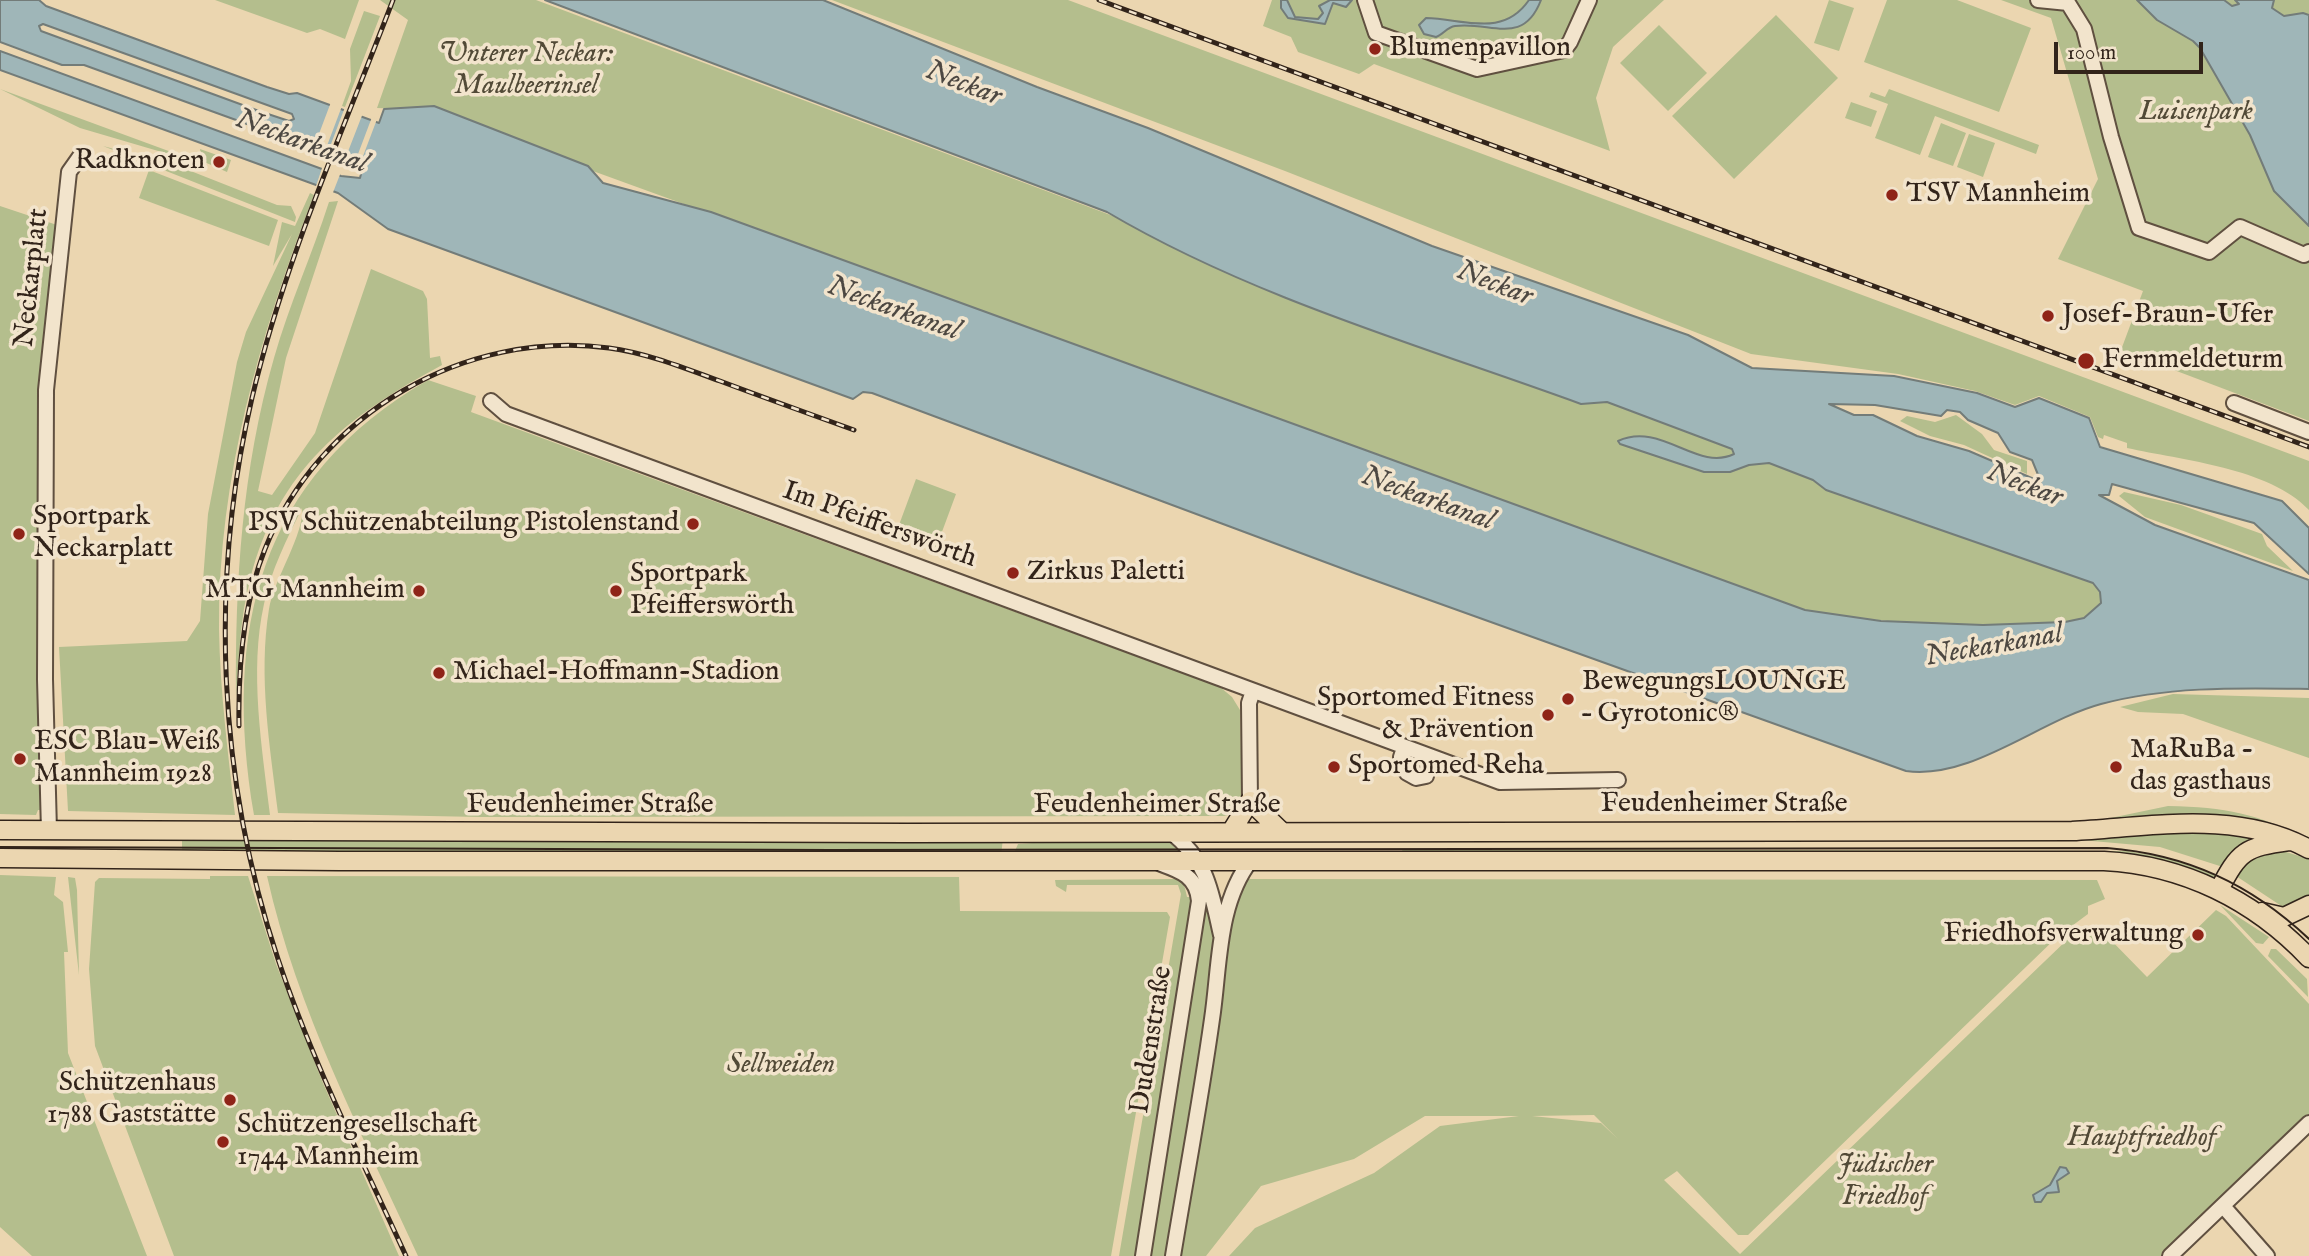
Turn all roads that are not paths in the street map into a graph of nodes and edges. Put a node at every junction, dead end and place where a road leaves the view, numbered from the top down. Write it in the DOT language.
graph roads {
  1 [pos="1366,0"];
  2 [pos="1589,0"];
  3 [pos="2038,0"];
  4 [pos="81,155"];
  5 [pos="2309,251"];
  6 [pos="491,401"];
  7 [pos="2234,404"];
  8 [pos="2309,432"];
  9 [pos="1252,691"];
  10 [pos="1404,748"];
  11 [pos="1430,757"];
  12 [pos="1618,780"];
  13 [pos="1250,801"];
  14 [pos="0,830"];
  15 [pos="42,831"];
  16 [pos="175,832"];
  17 [pos="1171,832"];
  18 [pos="1231,832"];
  19 [pos="1282,832"];
  20 [pos="1393,832"];
  21 [pos="1030,833"];
  22 [pos="2293,840"];
  23 [pos="2309,849"];
  24 [pos="0,858"];
  25 [pos="1150,860"];
  26 [pos="1199,860"];
  27 [pos="1251,860"];
  28 [pos="1376,860"];
  29 [pos="161,861"];
  30 [pos="1012,861"];
  31 [pos="2219,890"];
  32 [pos="2309,905"];
  33 [pos="2255,911"];
  34 [pos="1222,939"];
  35 [pos="2309,958"];
  36 [pos="2309,1123"];
  37 [pos="2223,1206"];
  38 [pos="1143,1256"];
  39 [pos="1173,1256"];
  40 [pos="2170,1256"];
  41 [pos="2267,1256"];
  1 -- 2 [label="street"];
  3 -- 5 [label="street"];
  4 -- 15 [label="street, Neckarplatt"];
  6 -- 9 [label="street, Im Pfeifferswörth"];
  7 -- 8 [label="street"];
  9 -- 10 [label="street, Im Pfeifferswörth"];
  9 -- 13 [label="street"];
  10 -- 11 [label="street, Im Pfeifferswörth"];
  10 -- 11 [label="street"];
  11 -- 12 [label="street, Im Pfeifferswörth"];
  13 -- 18 [label="main road"];
  13 -- 19 [label="main road"];
  14 -- 15 [label="main road, Feudenheimer Straße"];
  15 -- 16 [label="main road, Feudenheimer Straße"];
  16 -- 21 [label="main road, Feudenheimer Straße"];
  16 -- 29 [label="main road"];
  17 -- 18 [label="main road, Feudenheimer Straße"];
  17 -- 21 [label="main road, Feudenheimer Straße"];
  17 -- 26 [label="street"];
  18 -- 19 [label="main road, Feudenheimer Straße"];
  19 -- 20 [label="main road, Feudenheimer Straße"];
  20 -- 22 [label="main road, Feudenheimer Straße"];
  20 -- 28 [label="main road"];
  21 -- 30 [label="main road"];
  22 -- 23 [label="main road, Feudenheimer Straße"];
  22 -- 31 [label="main road"];
  24 -- 29 [label="main road, Feudenheimer Straße"];
  25 -- 26 [label="main road, Feudenheimer Straße"];
  25 -- 30 [label="main road, Feudenheimer Straße"];
  25 -- 38 [label="street, Dudenstraße"];
  26 -- 27 [label="main road, Feudenheimer Straße"];
  26 -- 34 [label="street, Dudenstraße"];
  27 -- 28 [label="main road, Feudenheimer Straße"];
  27 -- 34 [label="street, Dudenstraße"];
  28 -- 31 [label="main road, Feudenheimer Straße"];
  29 -- 30 [label="main road, Feudenheimer Straße"];
  31 -- 33 [label="main road, Feudenheimer Straße"];
  32 -- 33 [label="main road"];
  33 -- 35 [label="main road"];
  34 -- 39 [label="street, Dudenstraße"];
  36 -- 37 [label="street"];
  37 -- 40 [label="street"];
  37 -- 41 [label="street"];
}
